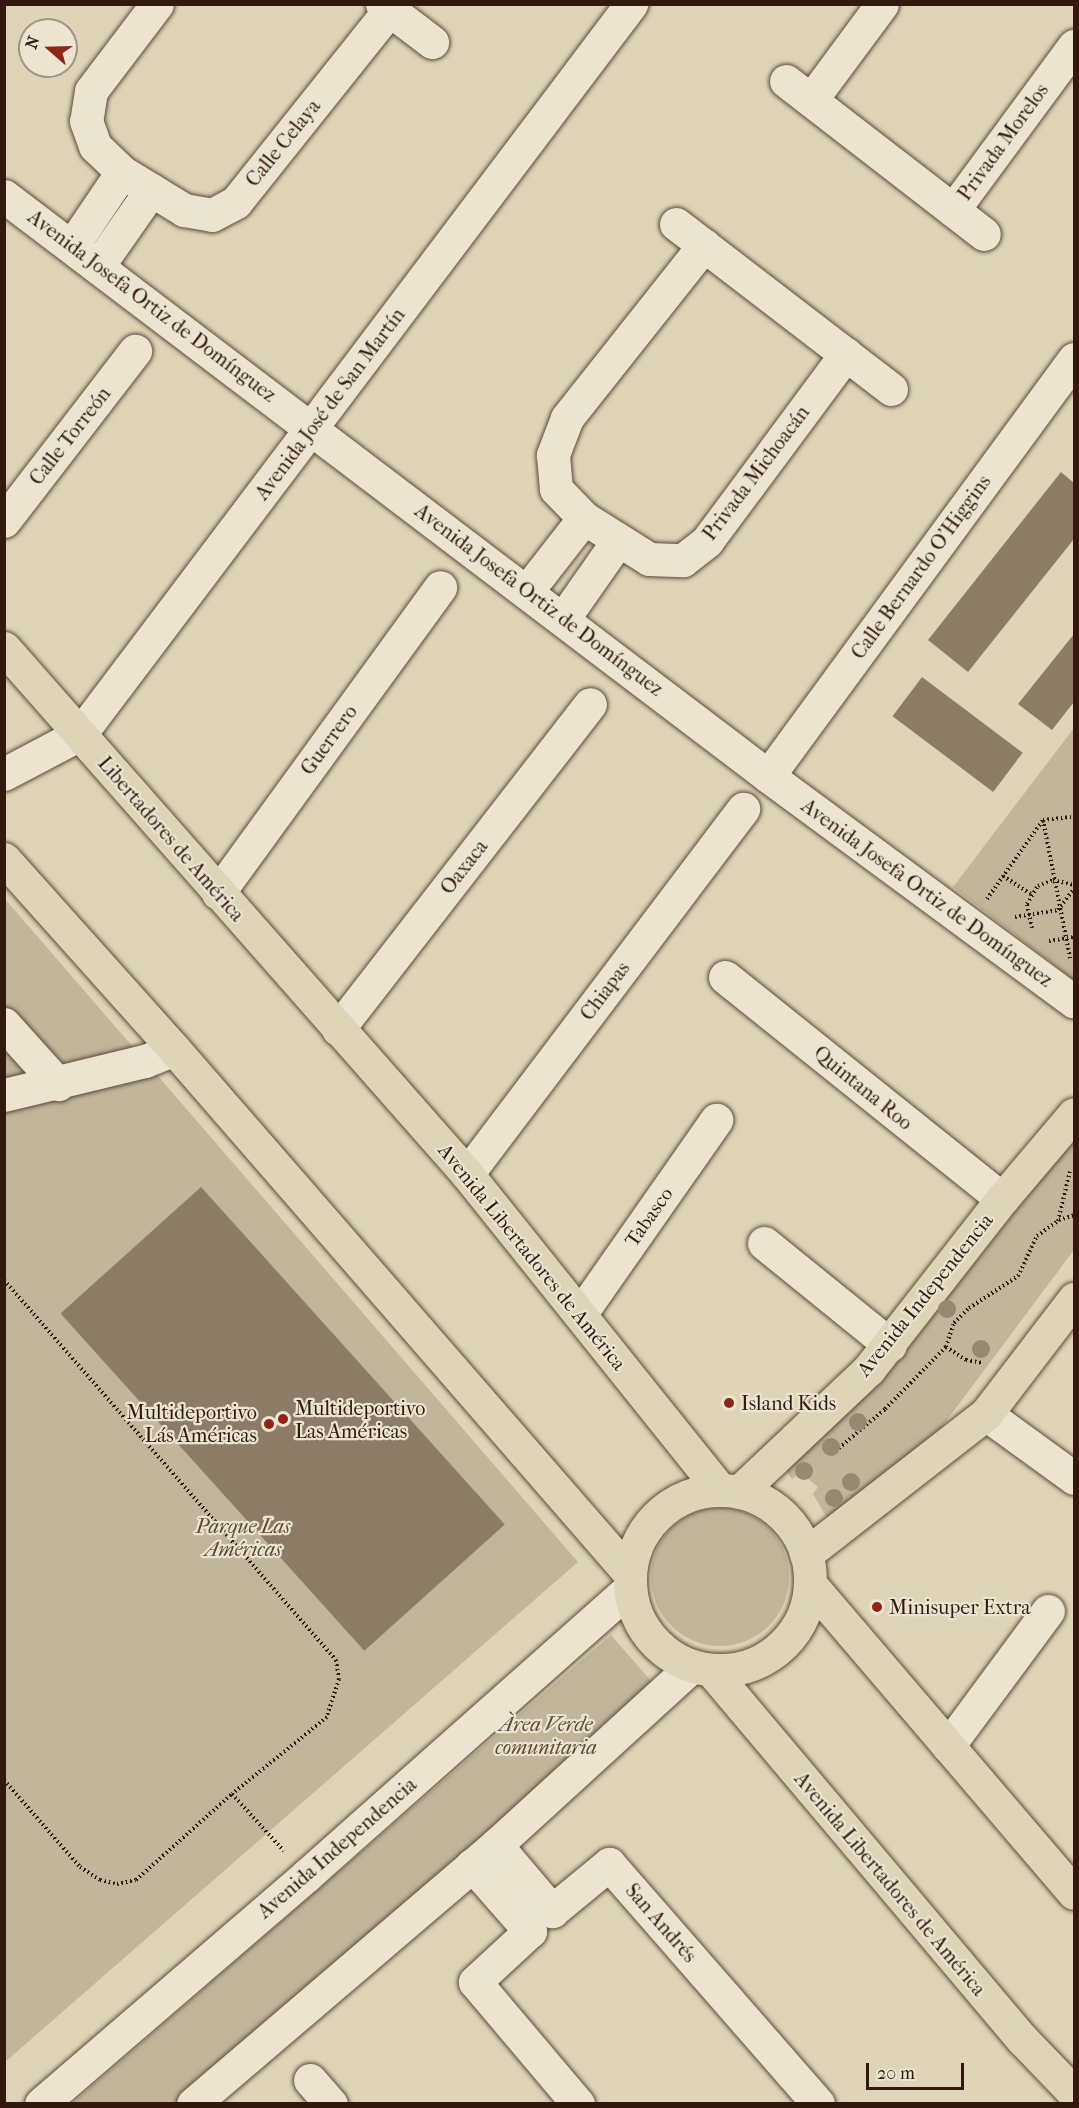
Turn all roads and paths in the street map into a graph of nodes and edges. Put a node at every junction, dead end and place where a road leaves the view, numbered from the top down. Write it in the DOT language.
graph roads {
  1 [pos="157,4"];
  2 [pos="631,4"];
  3 [pos="882,4"];
  4 [pos="385,7"];
  5 [pos="432,42"];
  6 [pos="1074,46"];
  7 [pos="123,172"];
  8 [pos="151,190"];
  9 [pos="4,196"];
  10 [pos="953,210"];
  11 [pos="676,224"];
  12 [pos="984,234"];
  13 [pos="704,245"];
  14 [pos="72,246"];
  15 [pos="98,266"];
  16 [pos="135,351"];
  17 [pos="846,354"];
  18 [pos="1074,359"];
  19 [pos="891,389"];
  20 [pos="312,427"];
  21 [pos="584,518"];
  22 [pos="4,521"];
  23 [pos="616,542"];
  24 [pos="440,587"];
  25 [pos="527,591"];
  26 [pos="563,619"];
  27 [pos="4,648"];
  28 [pos="590,704"];
  29 [pos="80,734"];
  30 [pos="4,774"];
  31 [pos="768,776"];
  32 [pos="743,809"];
  33 [pos="1074,817"];
  34 [pos="1043,820"];
  35 [pos="4,860"];
  36 [pos="1004,876"];
  37 [pos="1053,880"];
  38 [pos="1074,887"];
  39 [pos="218,893"];
  40 [pos="1031,894"];
  41 [pos="1058,910"];
  42 [pos="1026,915"];
  43 [pos="969,924"];
  44 [pos="1037,935"];
  45 [pos="1074,937"];
  46 [pos="1046,940"];
  47 [pos="1066,941"];
  48 [pos="1072,968"];
  49 [pos="725,977"];
  50 [pos="1074,1002"];
  51 [pos="4,1024"];
  52 [pos="338,1029"];
  53 [pos="174,1049"];
  54 [pos="58,1084"];
  55 [pos="4,1095"];
  56 [pos="1074,1114"];
  57 [pos="716,1120"];
  58 [pos="1070,1165"];
  59 [pos="467,1174"];
  60 [pos="1002,1199"];
  61 [pos="1074,1215"];
  62 [pos="1058,1221"];
  63 [pos="764,1244"];
  64 [pos="4,1280"];
  65 [pos="1074,1299"];
  66 [pos="581,1313"];
  67 [pos="890,1345"];
  68 [pos="946,1347"];
  69 [pos="991,1365"];
  70 [pos="986,1414"];
  71 [pos="825,1459"];
  72 [pos="1074,1478"];
  73 [pos="729,1491"];
  74 [pos="808,1569"];
  75 [pos="630,1581"];
  76 [pos="1048,1611"];
  77 [pos="702,1668"];
  78 [pos="948,1746"];
  79 [pos="4,1780"];
  80 [pos="232,1794"];
  81 [pos="484,1855"];
  82 [pos="307,1875"];
  83 [pos="1072,1883"];
  84 [pos="1074,2093"];
  85 [pos="41,2103"];
  86 [pos="194,2103"];
  87 [pos="578,2103"];
  88 [pos="818,2103"];
  1 -- 7 [label="street, Calle Celaya"];
  2 -- 20 [label="street, Avenida José de San Martín"];
  3 -- 10 [label="street, Privada Morelos"];
  4 -- 5 [label="street, Calle Celaya"];
  4 -- 8 [label="street, Calle Celaya"];
  6 -- 10 [label="street, Privada Morelos"];
  7 -- 8 [label="street, Calle Celaya"];
  7 -- 14 [label="street"];
  8 -- 15 [label="street"];
  9 -- 14 [label="street, Avenida Josefa Ortiz de Domínguez"];
  10 -- 12 [label="street, Privada Morelos"];
  11 -- 13 [label="street"];
  13 -- 17 [label="street"];
  13 -- 21 [label="street, Privada Michoacán"];
  14 -- 15 [label="street, Avenida Josefa Ortiz de Domínguez"];
  15 -- 20 [label="street, Avenida Josefa Ortiz de Domínguez"];
  16 -- 22 [label="street, Calle Torreón"];
  17 -- 19 [label="street"];
  17 -- 23 [label="street, Privada Michoacán"];
  18 -- 31 [label="street, Calle Bernardo O'Higgins"];
  20 -- 25 [label="street, Avenida Josefa Ortiz de Domínguez"];
  20 -- 29 [label="street, Avenida José de San Martín"];
  21 -- 23 [label="street, Privada Michoacán"];
  21 -- 25 [label="street"];
  23 -- 26 [label="street"];
  24 -- 39 [label="street, Guerrero"];
  25 -- 26 [label="street, Avenida Josefa Ortiz de Domínguez"];
  26 -- 31 [label="street, Avenida Josefa Ortiz de Domínguez"];
  27 -- 29 [label="main road, Libertadores de América"];
  28 -- 52 [label="street, Oaxaca"];
  29 -- 30 [label="street, Avenida José de San Martín"];
  29 -- 39 [label="main road, Libertadores de América"];
  31 -- 43 [label="street, Avenida Josefa Ortiz de Domínguez"];
  32 -- 59 [label="street, Chiapas"];
  33 -- 34 [label="path"];
  34 -- 36 [label="path"];
  34 -- 37 [label="path"];
  35 -- 53 [label="main road"];
  36 -- 40 [label="path"];
  36 -- 43 [label="path"];
  37 -- 38 [label="path"];
  37 -- 40 [label="path"];
  37 -- 41 [label="path"];
  38 -- 41 [label="path"];
  39 -- 52 [label="main road, Libertadores de América"];
  40 -- 42 [label="path"];
  41 -- 42 [label="path"];
  41 -- 47 [label="path"];
  42 -- 43 [label="path"];
  42 -- 44 [label="path"];
  43 -- 50 [label="street, Avenida Josefa Ortiz de Domínguez"];
  45 -- 47 [label="path"];
  46 -- 47 [label="path"];
  47 -- 48 [label="path"];
  49 -- 60 [label="street, Quintana Roo"];
  51 -- 54 [label="street"];
  52 -- 59 [label="main road, Avenida Libertadores de América"];
  53 -- 54 [label="street"];
  53 -- 75 [label="main road"];
  54 -- 55 [label="street"];
  56 -- 60 [label="main road, Avenida Independencia"];
  57 -- 66 [label="street, Tabasco"];
  58 -- 62 [label="path"];
  59 -- 66 [label="main road, Avenida Libertadores de América"];
  60 -- 67 [label="main road, Avenida Independencia"];
  61 -- 62 [label="path"];
  62 -- 68 [label="path"];
  63 -- 67 [label="street"];
  64 -- 80 [label="path"];
  65 -- 70 [label="main road"];
  66 -- 73 [label="main road, Avenida Libertadores de América"];
  67 -- 73 [label="main road, Avenida Independencia"];
  68 -- 69 [label="path"];
  68 -- 71 [label="path"];
  70 -- 72 [label="street"];
  70 -- 74 [label="main road"];
  73 -- 74 [label="main road"];
  73 -- 75 [label="main road"];
  74 -- 77 [label="main road"];
  74 -- 78 [label="main road"];
  75 -- 77 [label="main road"];
  75 -- 82 [label="street, Avenida Independencia"];
  76 -- 78 [label="street"];
  77 -- 81 [label="street"];
  77 -- 84 [label="main road, Avenida Libertadores de América"];
  78 -- 83 [label="main road"];
  79 -- 80 [label="path"];
  80 -- 82 [label="path"];
  81 -- 86 [label="street"];
  81 -- 87 [label="street"];
  81 -- 88 [label="street, San Andrés"];
  82 -- 85 [label="street, Avenida Independencia"];
}
